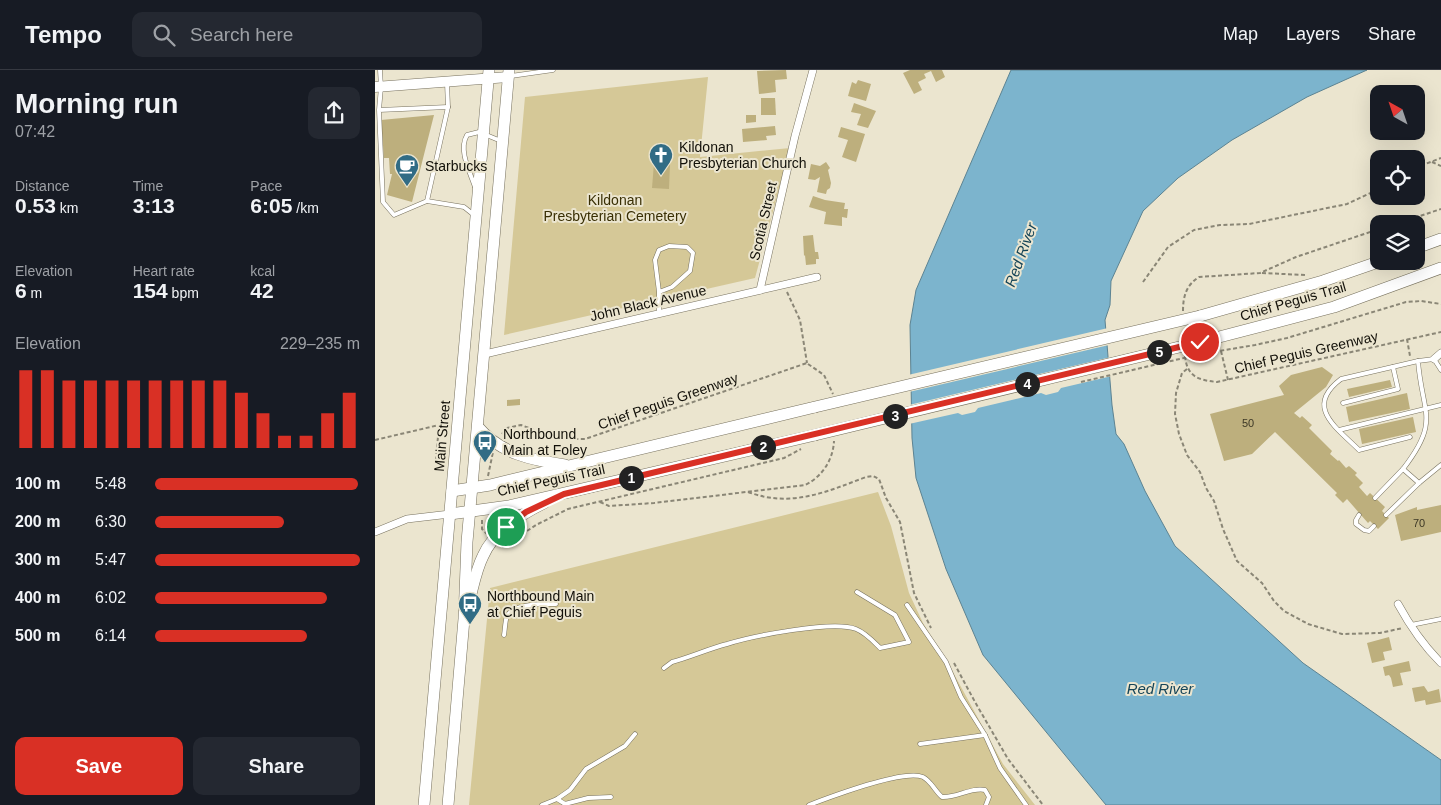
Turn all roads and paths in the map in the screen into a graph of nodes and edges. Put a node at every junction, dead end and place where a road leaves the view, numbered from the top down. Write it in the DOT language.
graph roads {
  1 [pos="380,70"];
  2 [pos="553,70"];
  3 [pos="813,70"];
  4 [pos="543,71"];
  5 [pos="509,73"];
  6 [pos="489,74"];
  7 [pos="446,81"];
  8 [pos="378,87"];
  9 [pos="448,107"];
  10 [pos="379,110"];
  11 [pos="483,134"];
  12 [pos="503,142"];
  13 [pos="1441,158"];
  14 [pos="1432,161"];
  15 [pos="1425,165"];
  16 [pos="1441,166"];
  17 [pos="1370,193"];
  18 [pos="478,196"];
  19 [pos="427,201"];
  20 [pos="1441,209"];
  21 [pos="1423,215"];
  22 [pos="476,216"];
  23 [pos="1370,233"];
  24 [pos="1441,239"];
  25 [pos="1425,245"];
  26 [pos="1370,265"];
  27 [pos="1441,268"];
  28 [pos="1260,273"];
  29 [pos="1312,276"];
  30 [pos="817,277"];
  31 [pos="1143,282"];
  32 [pos="784,285"];
  33 [pos="760,290"];
  34 [pos="659,292"];
  35 [pos="1183,301"];
  36 [pos="1441,304"];
  37 [pos="659,314"];
  38 [pos="1441,331"];
  39 [pos="1407,339"];
  40 [pos="1201,348"];
  41 [pos="1221,350"];
  42 [pos="1441,353"];
  43 [pos="485,354"];
  44 [pos="1186,359"];
  45 [pos="1434,359"];
  46 [pos="1419,360"];
  47 [pos="807,363"];
  48 [pos="1393,367"];
  49 [pos="1187,369"];
  50 [pos="1441,370"];
  51 [pos="1228,380"];
  52 [pos="834,396"];
  53 [pos="1343,403"];
  54 [pos="1441,405"];
  55 [pos="1428,408"];
  56 [pos="479,426"];
  57 [pos="1339,430"];
  58 [pos="1409,437"];
  59 [pos="375,440"];
  60 [pos="499,442"];
  61 [pos="833,446"];
  62 [pos="802,448"];
  63 [pos="494,449"];
  64 [pos="436,460"];
  65 [pos="1441,465"];
  66 [pos="569,466"];
  67 [pos="1403,469"];
  68 [pos="487,480"];
  69 [pos="1419,483"];
  70 [pos="473,488"];
  71 [pos="452,491"];
  72 [pos="747,492"];
  73 [pos="564,494"];
  74 [pos="1375,498"];
  75 [pos="600,502"];
  76 [pos="471,511"];
  77 [pos="450,514"];
  78 [pos="1359,515"];
  79 [pos="1386,515"];
  80 [pos="482,519"];
  81 [pos="1375,526"];
  82 [pos="375,532"];
  83 [pos="489,535"];
  84 [pos="499,544"];
  85 [pos="857,592"];
  86 [pos="555,604"];
  87 [pos="1398,604"];
  88 [pos="907,605"];
  89 [pos="464,619"];
  90 [pos="1441,619"];
  91 [pos="1410,626"];
  92 [pos="934,632"];
  93 [pos="504,636"];
  94 [pos="950,656"];
  95 [pos="1441,663"];
  96 [pos="665,668"];
  97 [pos="635,734"];
  98 [pos="985,735"];
  99 [pos="920,744"];
  100 [pos="611,797"];
  101 [pos="557,799"];
  102 [pos="425,805"];
  103 [pos="448,805"];
  104 [pos="542,805"];
  105 [pos="809,805"];
  106 [pos="987,805"];
  107 [pos="1026,805"];
  108 [pos="1043,805"];
  1 -- 8 [label="lane"];
  2 -- 4 [label="lane"];
  3 -- 33 [label="street, Scotia Street"];
  4 -- 5 [label="lane"];
  5 -- 6 [label="street"];
  5 -- 12 [label="main road"];
  6 -- 7 [label="street"];
  6 -- 11 [label="main road, Main Street"];
  7 -- 8 [label="street"];
  7 -- 9 [label="lane"];
  8 -- 10 [label="lane"];
  9 -- 10 [label="lane"];
  9 -- 19 [label="lane"];
  10 -- 19 [label="lane"];
  11 -- 12 [label="lane"];
  11 -- 18 [label="main road, Main Street"];
  11 -- 18 [label="lane"];
  12 -- 43 [label="main road"];
  13 -- 14 [label="path"];
  14 -- 15 [label="path"];
  14 -- 16 [label="path"];
  17 -- 31 [label="path"];
  18 -- 22 [label="main road, Main Street"];
  19 -- 22 [label="lane"];
  20 -- 21 [label="path"];
  22 -- 71 [label="main road, Main Street"];
  23 -- 28 [label="path"];
  24 -- 25 [label="main road"];
  26 -- 66 [label="main road, Chief Peguis Trail, bridge"];
  27 -- 40 [label="main road, Chief Peguis Trail"];
  28 -- 29 [label="path"];
  28 -- 35 [label="path"];
  30 -- 32 [label="street, John Black Avenue"];
  32 -- 33 [label="street, John Black Avenue"];
  32 -- 47 [label="path"];
  33 -- 37 [label="street, John Black Avenue"];
  34 -- 34 [label="lane"];
  34 -- 37 [label="lane"];
  36 -- 41 [label="path"];
  37 -- 43 [label="street, John Black Avenue"];
  38 -- 39 [label="path, Chief Peguis Greenway"];
  39 -- 46 [label="path"];
  39 -- 51 [label="path, Chief Peguis Greenway"];
  40 -- 41 [label="path"];
  40 -- 73 [label="main road, Chief Peguis Trail, bridge"];
  41 -- 51 [label="path"];
  42 -- 45 [label="street"];
  43 -- 56 [label="main road"];
  44 -- 49 [label="path"];
  45 -- 46 [label="lane"];
  45 -- 50 [label="lane"];
  46 -- 48 [label="lane"];
  46 -- 55 [label="lane"];
  47 -- 52 [label="path"];
  47 -- 60 [label="path, Chief Peguis Greenway"];
  48 -- 53 [label="lane"];
  48 -- 57 [label="lane"];
  49 -- 51 [label="path, Chief Peguis Greenway"];
  49 -- 91 [label="path"];
  54 -- 55 [label="lane"];
  55 -- 57 [label="lane"];
  55 -- 67 [label="lane"];
  56 -- 66 [label="main road"];
  56 -- 70 [label="main road"];
  57 -- 58 [label="lane"];
  59 -- 64 [label="path"];
  61 -- 72 [label="path"];
  62 -- 75 [label="path"];
  63 -- 68 [label="path"];
  65 -- 69 [label="lane"];
  66 -- 70 [label="main road, Chief Peguis Trail"];
  67 -- 69 [label="lane"];
  67 -- 74 [label="lane"];
  69 -- 79 [label="lane"];
  70 -- 71 [label="main road, Chief Peguis Trail"];
  70 -- 76 [label="main road"];
  71 -- 77 [label="main road, Main Street"];
  72 -- 75 [label="path"];
  72 -- 92 [label="path"];
  73 -- 76 [label="main road, Chief Peguis Trail"];
  73 -- 89 [label="main road"];
  75 -- 84 [label="path"];
  76 -- 77 [label="main road, Chief Peguis Trail"];
  76 -- 89 [label="main road"];
  77 -- 82 [label="street"];
  77 -- 102 [label="main road, Main Street"];
  78 -- 81 [label="lane"];
  80 -- 83 [label="path"];
  85 -- 96 [label="lane"];
  86 -- 93 [label="lane"];
  87 -- 91 [label="street"];
  88 -- 98 [label="lane"];
  89 -- 103 [label="main road"];
  90 -- 91 [label="lane"];
  91 -- 95 [label="street"];
  94 -- 108 [label="path"];
  97 -- 101 [label="lane"];
  98 -- 99 [label="lane"];
  98 -- 107 [label="lane"];
  100 -- 101 [label="lane"];
  101 -- 104 [label="lane"];
  105 -- 106 [label="lane"];
}
